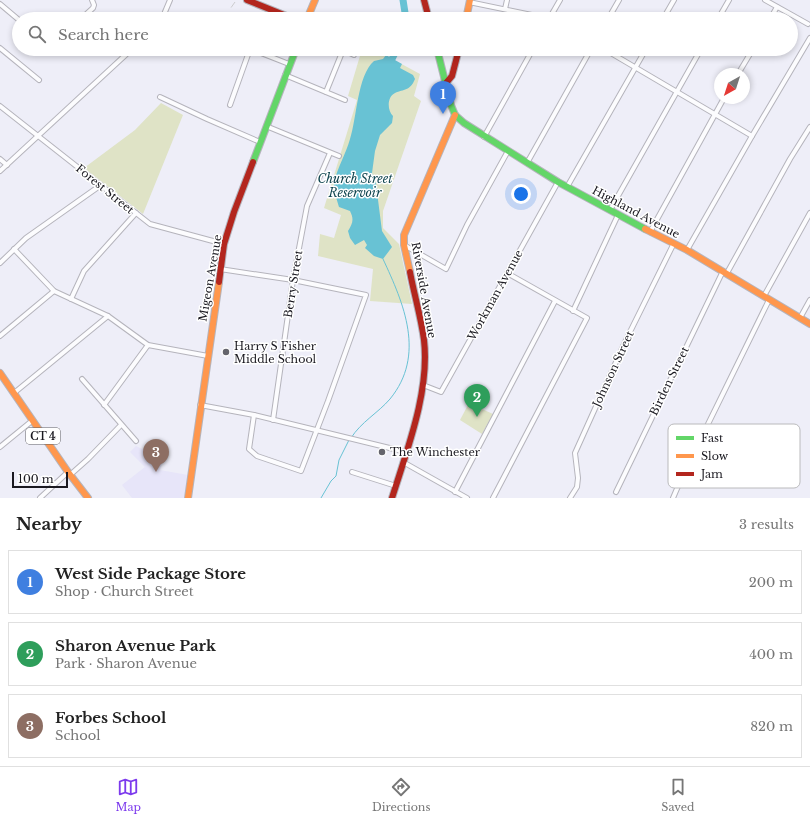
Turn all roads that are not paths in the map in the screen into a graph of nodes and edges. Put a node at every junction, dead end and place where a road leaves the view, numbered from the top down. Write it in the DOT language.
graph roads {
  1 [pos="92,0"];
  2 [pos="170,0"];
  3 [pos="247,0"];
  4 [pos="315,0"];
  5 [pos="424,0"];
  6 [pos="507,0"];
  7 [pos="560,0"];
  8 [pos="619,0"];
  9 [pos="674,0"];
  10 [pos="729,0"];
  11 [pos="765,0"];
  12 [pos="470,1"];
  13 [pos="0,4"];
  14 [pos="777,7"];
  15 [pos="505,9"];
  16 [pos="89,12"];
  17 [pos="165,12"];
  18 [pos="277,12"];
  19 [pos="310,12"];
  20 [pos="427,12"];
  21 [pos="468,12"];
  22 [pos="518,12"];
  23 [pos="554,12"];
  24 [pos="612,12"];
  25 [pos="668,12"];
  26 [pos="722,12"];
  27 [pos="774,12"];
  28 [pos="786,12"];
  29 [pos="12,14"];
  30 [pos="798,19"];
  31 [pos="808,24"];
  32 [pos="810,38"];
  33 [pos="0,48"];
  34 [pos="124,56"];
  35 [pos="248,56"];
  36 [pos="268,56"];
  37 [pos="293,56"];
  38 [pos="339,56"];
  39 [pos="439,56"];
  40 [pos="457,56"];
  41 [pos="529,56"];
  42 [pos="587,56"];
  43 [pos="616,56"];
  44 [pos="642,56"];
  45 [pos="697,56"];
  46 [pos="749,56"];
  47 [pos="289,64"];
  48 [pos="636,68"];
  49 [pos="742,68"];
  50 [pos="285,75"];
  51 [pos="38,80"];
  52 [pos="446,83"];
  53 [pos="326,92"];
  54 [pos="676,93"];
  55 [pos="160,97"];
  56 [pos="345,100"];
  57 [pos="721,104"];
  58 [pos="230,105"];
  59 [pos="0,106"];
  60 [pos="455,115"];
  61 [pos="715,115"];
  62 [pos="266,126"];
  63 [pos="810,127"];
  64 [pos="38,136"];
  65 [pos="752,136"];
  66 [pos="484,137"];
  67 [pos="260,142"];
  68 [pos="508,152"];
  69 [pos="330,153"];
  70 [pos="338,156"];
  71 [pos="0,159"];
  72 [pos="527,163"];
  73 [pos="7,165"];
  74 [pos="0,171"];
  75 [pos="558,182"];
  76 [pos="101,185"];
  77 [pos="567,187"];
  78 [pos="610,210"];
  79 [pos="136,213"];
  80 [pos="810,214"];
  81 [pos="618,215"];
  82 [pos="650,232"];
  83 [pos="674,243"];
  84 [pos="224,244"];
  85 [pos="404,245"];
  86 [pos="14,249"];
  87 [pos="687,250"];
  88 [pos="0,264"];
  89 [pos="220,269"];
  90 [pos="725,272"];
  91 [pos="507,273"];
  92 [pos="293,280"];
  93 [pos="54,291"];
  94 [pos="767,298"];
  95 [pos="71,299"];
  96 [pos="810,300"];
  97 [pos="555,301"];
  98 [pos="572,311"];
  99 [pos="108,316"];
  100 [pos="800,318"];
  101 [pos="810,324"];
  102 [pos="0,336"];
  103 [pos="148,345"];
  104 [pos="208,356"];
  105 [pos="0,374"];
  106 [pos="82,379"];
  107 [pos="423,385"];
  108 [pos="14,392"];
  109 [pos="104,405"];
  110 [pos="200,405"];
  111 [pos="254,415"];
  112 [pos="33,420"];
  113 [pos="273,420"];
  114 [pos="707,424"];
  115 [pos="121,425"];
  116 [pos="317,430"];
  117 [pos="136,441"];
  118 [pos="0,447"];
  119 [pos="406,452"];
  120 [pos="403,462"];
  121 [pos="352,472"];
  122 [pos="69,474"];
  123 [pos="396,486"];
  124 [pos="677,488"];
  125 [pos="455,492"];
  126 [pos="616,492"];
  127 [pos="40,498"];
  128 [pos="88,498"];
  129 [pos="188,498"];
  130 [pos="392,498"];
  131 [pos="467,498"];
  132 [pos="493,498"];
  133 [pos="570,498"];
  134 [pos="673,498"];
  1 -- 16 [label="street"];
  2 -- 17 [label="street"];
  3 -- 18 [label="street"];
  4 -- 19 [label="street"];
  5 -- 20 [label="street"];
  6 -- 15 [label="street"];
  7 -- 23 [label="street"];
  8 -- 24 [label="street"];
  9 -- 25 [label="street"];
  10 -- 26 [label="street"];
  11 -- 14 [label="street"];
  12 -- 15 [label="street"];
  12 -- 21 [label="street"];
  13 -- 29 [label="street"];
  14 -- 27 [label="street"];
  14 -- 28 [label="street"];
  15 -- 22 [label="street"];
  30 -- 31 [label="street"];
  32 -- 65 [label="street"];
  33 -- 51 [label="street"];
  34 -- 64 [label="street"];
  35 -- 58 [label="street"];
  36 -- 47 [label="street"];
  37 -- 47 [label="street, Migeon Avenue"];
  38 -- 53 [label="street"];
  39 -- 52 [label="street"];
  40 -- 52 [label="street"];
  41 -- 66 [label="street"];
  42 -- 72 [label="street"];
  43 -- 48 [label="street"];
  44 -- 48 [label="street"];
  45 -- 54 [label="street"];
  46 -- 49 [label="street"];
  47 -- 50 [label="street, Migeon Avenue"];
  48 -- 54 [label="street"];
  48 -- 77 [label="street"];
  50 -- 53 [label="street"];
  50 -- 62 [label="street, Migeon Avenue"];
  52 -- 60 [label="street"];
  53 -- 56 [label="street"];
  54 -- 61 [label="street"];
  54 -- 78 [label="street"];
  55 -- 67 [label="street"];
  57 -- 61 [label="street"];
  59 -- 64 [label="street, Forest Street"];
  60 -- 66 [label="street, Highland Avenue"];
  60 -- 85 [label="street, Riverside Avenue"];
  61 -- 65 [label="street"];
  61 -- 82 [label="street"];
  62 -- 67 [label="street, Migeon Avenue"];
  62 -- 69 [label="street"];
  63 -- 90 [label="street, Birden Street"];
  64 -- 73 [label="street"];
  64 -- 76 [label="street, Forest Street"];
  65 -- 87 [label="street"];
  66 -- 68 [label="street, Highland Avenue"];
  67 -- 84 [label="street, Migeon Avenue"];
  68 -- 72 [label="street, Highland Avenue"];
  68 -- 85 [label="street"];
  69 -- 70 [label="street"];
  69 -- 92 [label="street, Berry Street"];
  71 -- 73 [label="street"];
  72 -- 75 [label="street, Highland Avenue"];
  73 -- 74 [label="street"];
  75 -- 77 [label="street, Highland Avenue"];
  75 -- 91 [label="street, Workman Avenue"];
  76 -- 79 [label="street, Forest Street"];
  76 -- 86 [label="street"];
  77 -- 78 [label="street, Highland Avenue"];
  78 -- 81 [label="street, Highland Avenue"];
  79 -- 84 [label="street, Forest Street"];
  79 -- 95 [label="street"];
  80 -- 94 [label="street"];
  81 -- 82 [label="street, Highland Avenue"];
  81 -- 98 [label="street"];
  82 -- 83 [label="street, Highland Avenue"];
  83 -- 87 [label="street, Highland Avenue"];
  83 -- 133 [label="street, Johnson Street"];
  84 -- 89 [label="street, Migeon Avenue"];
  85 -- 107 [label="street, Riverside Avenue"];
  86 -- 88 [label="street"];
  86 -- 93 [label="street"];
  87 -- 90 [label="street, Highland Avenue"];
  89 -- 92 [label="street"];
  89 -- 104 [label="street, Migeon Avenue"];
  90 -- 94 [label="street, Highland Avenue"];
  90 -- 126 [label="street, Birden Street"];
  91 -- 97 [label="street"];
  91 -- 107 [label="street, Workman Avenue"];
  92 -- 113 [label="street, Berry Street"];
  92 -- 116 [label="street"];
  93 -- 95 [label="street"];
  93 -- 102 [label="street"];
  94 -- 100 [label="street, Highland Avenue"];
  94 -- 114 [label="street"];
  95 -- 99 [label="street"];
  96 -- 100 [label="street"];
  97 -- 98 [label="street"];
  97 -- 125 [label="street"];
  98 -- 132 [label="street"];
  99 -- 103 [label="street"];
  99 -- 108 [label="street"];
  100 -- 101 [label="street, Highland Avenue"];
  103 -- 104 [label="street"];
  103 -- 109 [label="street"];
  104 -- 110 [label="street, Migeon Avenue"];
  105 -- 108 [label="street, CT 4"];
  106 -- 109 [label="street"];
  107 -- 119 [label="street, Riverside Avenue"];
  108 -- 112 [label="street, CT 4"];
  109 -- 115 [label="street"];
  110 -- 111 [label="street"];
  110 -- 129 [label="street, Migeon Avenue"];
  111 -- 113 [label="street"];
  111 -- 116 [label="street"];
  112 -- 118 [label="street"];
  112 -- 122 [label="street, CT 4"];
  113 -- 116 [label="street"];
  115 -- 117 [label="street"];
  115 -- 122 [label="street"];
  116 -- 119 [label="street"];
  119 -- 120 [label="street, Riverside Avenue"];
  120 -- 123 [label="street, Riverside Avenue"];
  120 -- 125 [label="street"];
  121 -- 123 [label="street"];
  122 -- 127 [label="street"];
  122 -- 128 [label="street, CT 4"];
  123 -- 130 [label="street, Riverside Avenue"];
  124 -- 134 [label="street"];
  125 -- 131 [label="street"];
}
